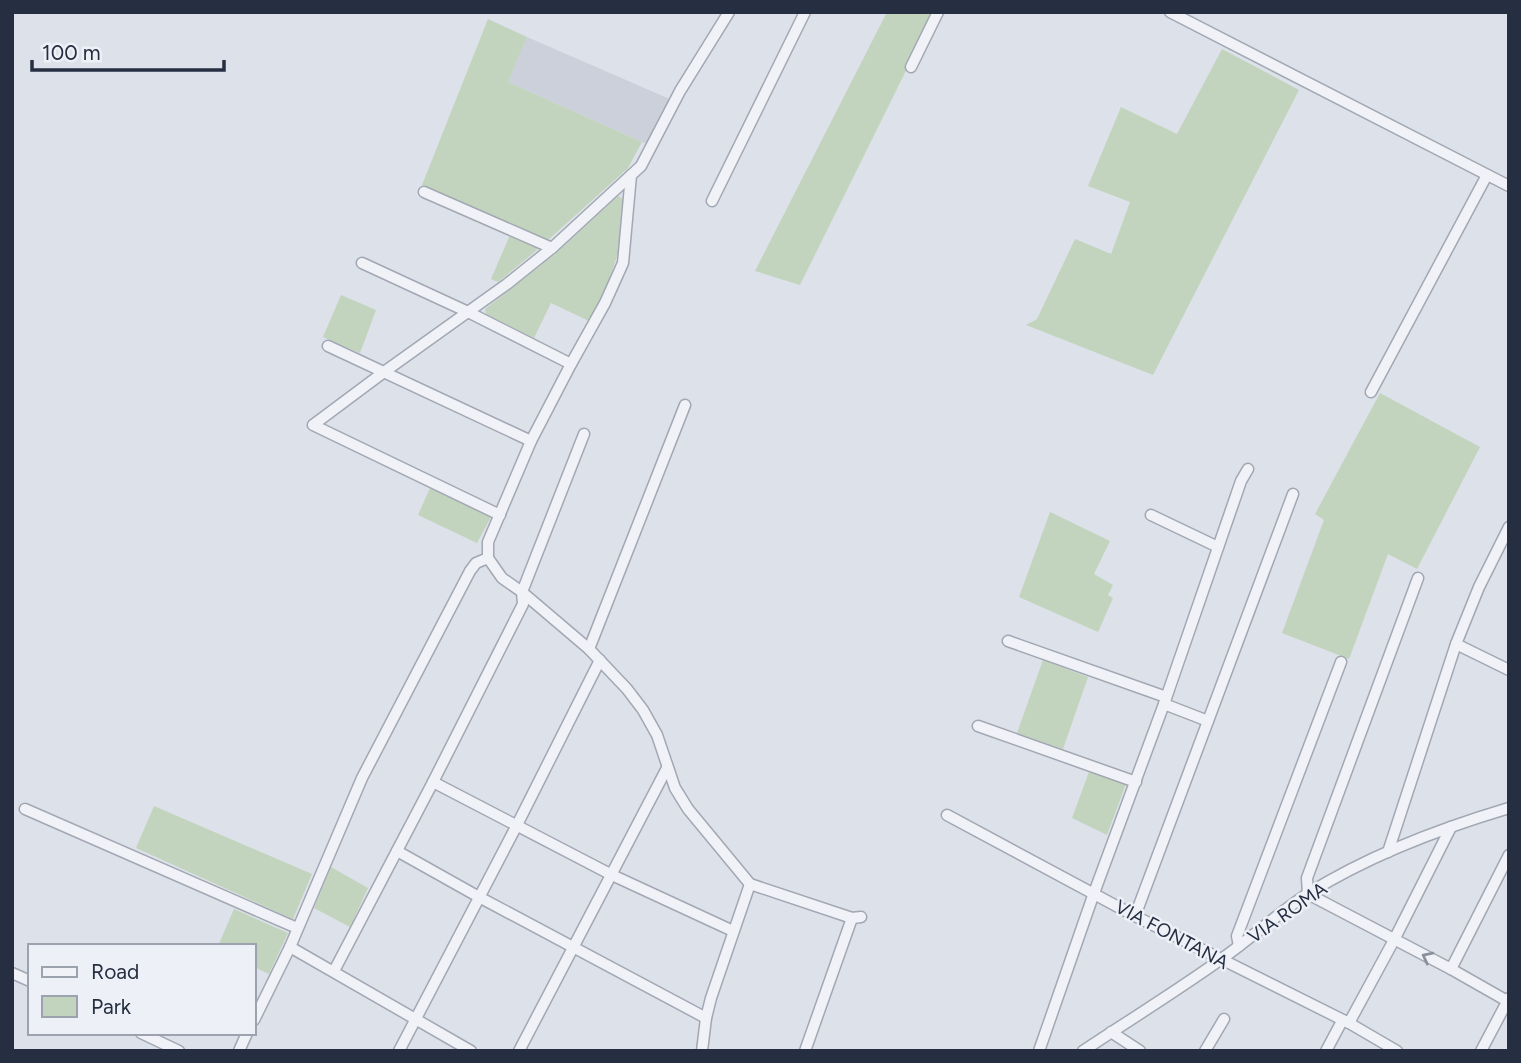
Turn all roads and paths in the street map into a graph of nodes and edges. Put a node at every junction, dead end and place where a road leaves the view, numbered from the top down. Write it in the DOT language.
graph roads {
  1 [pos="729,12"];
  2 [pos="805,12"];
  3 [pos="938,12"];
  4 [pos="1170,12"];
  5 [pos="911,67"];
  6 [pos="631,175"];
  7 [pos="1487,175"];
  8 [pos="1509,186"];
  9 [pos="424,192"];
  10 [pos="712,201"];
  11 [pos="552,248"];
  12 [pos="362,264"];
  13 [pos="468,312"];
  14 [pos="328,346"];
  15 [pos="570,364"];
  16 [pos="384,372"];
  17 [pos="1371,391"];
  18 [pos="685,405"];
  19 [pos="584,434"];
  20 [pos="531,441"];
  21 [pos="1248,469"];
  22 [pos="1293,494"];
  23 [pos="500,515"];
  24 [pos="1151,515"];
  25 [pos="1509,527"];
  26 [pos="1218,547"];
  27 [pos="488,558"];
  28 [pos="1418,578"];
  29 [pos="522,592"];
  30 [pos="1008,641"];
  31 [pos="1456,644"];
  32 [pos="589,649"];
  33 [pos="600,660"];
  34 [pos="1342,662"];
  35 [pos="1509,670"];
  36 [pos="1165,701"];
  37 [pos="1209,721"];
  38 [pos="978,726"];
  39 [pos="667,768"];
  40 [pos="433,782"];
  41 [pos="1136,782"];
  42 [pos="1509,808"];
  43 [pos="24,809"];
  44 [pos="947,815"];
  45 [pos="517,825"];
  46 [pos="1451,827"];
  47 [pos="397,851"];
  48 [pos="1388,852"];
  49 [pos="1509,855"];
  50 [pos="612,874"];
  51 [pos="750,884"];
  52 [pos="1094,893"];
  53 [pos="1308,894"];
  54 [pos="479,897"];
  55 [pos="1135,916"];
  56 [pos="297,928"];
  57 [pos="733,931"];
  58 [pos="1394,940"];
  59 [pos="1239,946"];
  60 [pos="290,947"];
  61 [pos="574,948"];
  62 [pos="1221,960"];
  63 [pos="1451,969"];
  64 [pos="334,971"];
  65 [pos="12,973"];
  66 [pos="28,980"];
  67 [pos="1508,1000"];
  68 [pos="256,1016"];
  69 [pos="706,1018"];
  70 [pos="416,1019"];
  71 [pos="1224,1019"];
  72 [pos="1345,1022"];
  73 [pos="1111,1032"];
  74 [pos="145,1035"];
  75 [pos="246,1035"];
  76 [pos="1126,1047"];
  77 [pos="1390,1049"];
  78 [pos="179,1051"];
  79 [pos="239,1051"];
  80 [pos="399,1051"];
  81 [pos="471,1051"];
  82 [pos="519,1051"];
  83 [pos="702,1051"];
  84 [pos="805,1051"];
  85 [pos="1040,1051"];
  86 [pos="1083,1051"];
  87 [pos="1140,1051"];
  88 [pos="1205,1051"];
  89 [pos="1326,1051"];
  90 [pos="1481,1051"];
  1 -- 6 [label="street"];
  2 -- 10 [label="street"];
  3 -- 5 [label="street"];
  4 -- 7 [label="street"];
  6 -- 11 [label="street"];
  6 -- 15 [label="street"];
  7 -- 8 [label="street"];
  7 -- 17 [label="street"];
  9 -- 11 [label="street"];
  11 -- 13 [label="street"];
  12 -- 13 [label="street"];
  13 -- 15 [label="street"];
  13 -- 16 [label="street"];
  14 -- 16 [label="street"];
  15 -- 20 [label="street"];
  16 -- 20 [label="street"];
  16 -- 23 [label="street"];
  18 -- 32 [label="street"];
  19 -- 29 [label="street"];
  20 -- 23 [label="street"];
  21 -- 26 [label="street"];
  22 -- 37 [label="street"];
  23 -- 27 [label="street"];
  24 -- 26 [label="street"];
  25 -- 31 [label="street"];
  26 -- 36 [label="street"];
  27 -- 29 [label="street"];
  27 -- 56 [label="street"];
  28 -- 53 [label="street"];
  29 -- 32 [label="street"];
  29 -- 40 [label="street"];
  30 -- 36 [label="street"];
  31 -- 35 [label="street"];
  31 -- 48 [label="street"];
  32 -- 33 [label="street"];
  33 -- 39 [label="street"];
  33 -- 45 [label="street"];
  34 -- 59 [label="street"];
  36 -- 37 [label="street"];
  36 -- 41 [label="street"];
  37 -- 55 [label="street"];
  38 -- 41 [label="street"];
  39 -- 50 [label="street"];
  39 -- 51 [label="street"];
  40 -- 45 [label="street"];
  40 -- 47 [label="street"];
  41 -- 52 [label="street"];
  42 -- 46 [label="street, VIA ROMA"];
  43 -- 56 [label="street"];
  44 -- 52 [label="street, VIA FONTANA"];
  45 -- 50 [label="street"];
  45 -- 54 [label="street"];
  46 -- 48 [label="street, VIA ROMA"];
  46 -- 58 [label="street"];
  47 -- 54 [label="street"];
  47 -- 64 [label="street"];
  48 -- 53 [label="street, VIA ROMA"];
  49 -- 63 [label="street"];
  50 -- 57 [label="street"];
  50 -- 61 [label="street"];
  51 -- 57 [label="street"];
  51 -- 84 [label="street"];
  52 -- 55 [label="street, VIA FONTANA"];
  52 -- 85 [label="street"];
  53 -- 58 [label="street"];
  53 -- 59 [label="street, VIA ROMA"];
  54 -- 61 [label="street"];
  54 -- 70 [label="street"];
  55 -- 62 [label="street, VIA FONTANA"];
  56 -- 60 [label="street"];
  57 -- 69 [label="street"];
  63 -- 58 [label="street, one-way"];
  58 -- 72 [label="street"];
  59 -- 62 [label="street, VIA ROMA"];
  60 -- 64 [label="street"];
  60 -- 68 [label="street"];
  61 -- 69 [label="street"];
  61 -- 82 [label="street"];
  62 -- 72 [label="street, VIA FONTANA"];
  62 -- 73 [label="street, VIA ROMA"];
  63 -- 67 [label="street"];
  64 -- 70 [label="street"];
  65 -- 66 [label="street"];
  67 -- 90 [label="street"];
  69 -- 83 [label="street"];
  70 -- 80 [label="street"];
  70 -- 81 [label="street"];
  71 -- 88 [label="street"];
  72 -- 77 [label="street, VIA FONTANA"];
  72 -- 89 [label="street"];
  73 -- 76 [label="street"];
  73 -- 86 [label="street, VIA ROMA"];
  74 -- 78 [label="street"];
  75 -- 79 [label="street"];
  76 -- 87 [label="street"];
}
